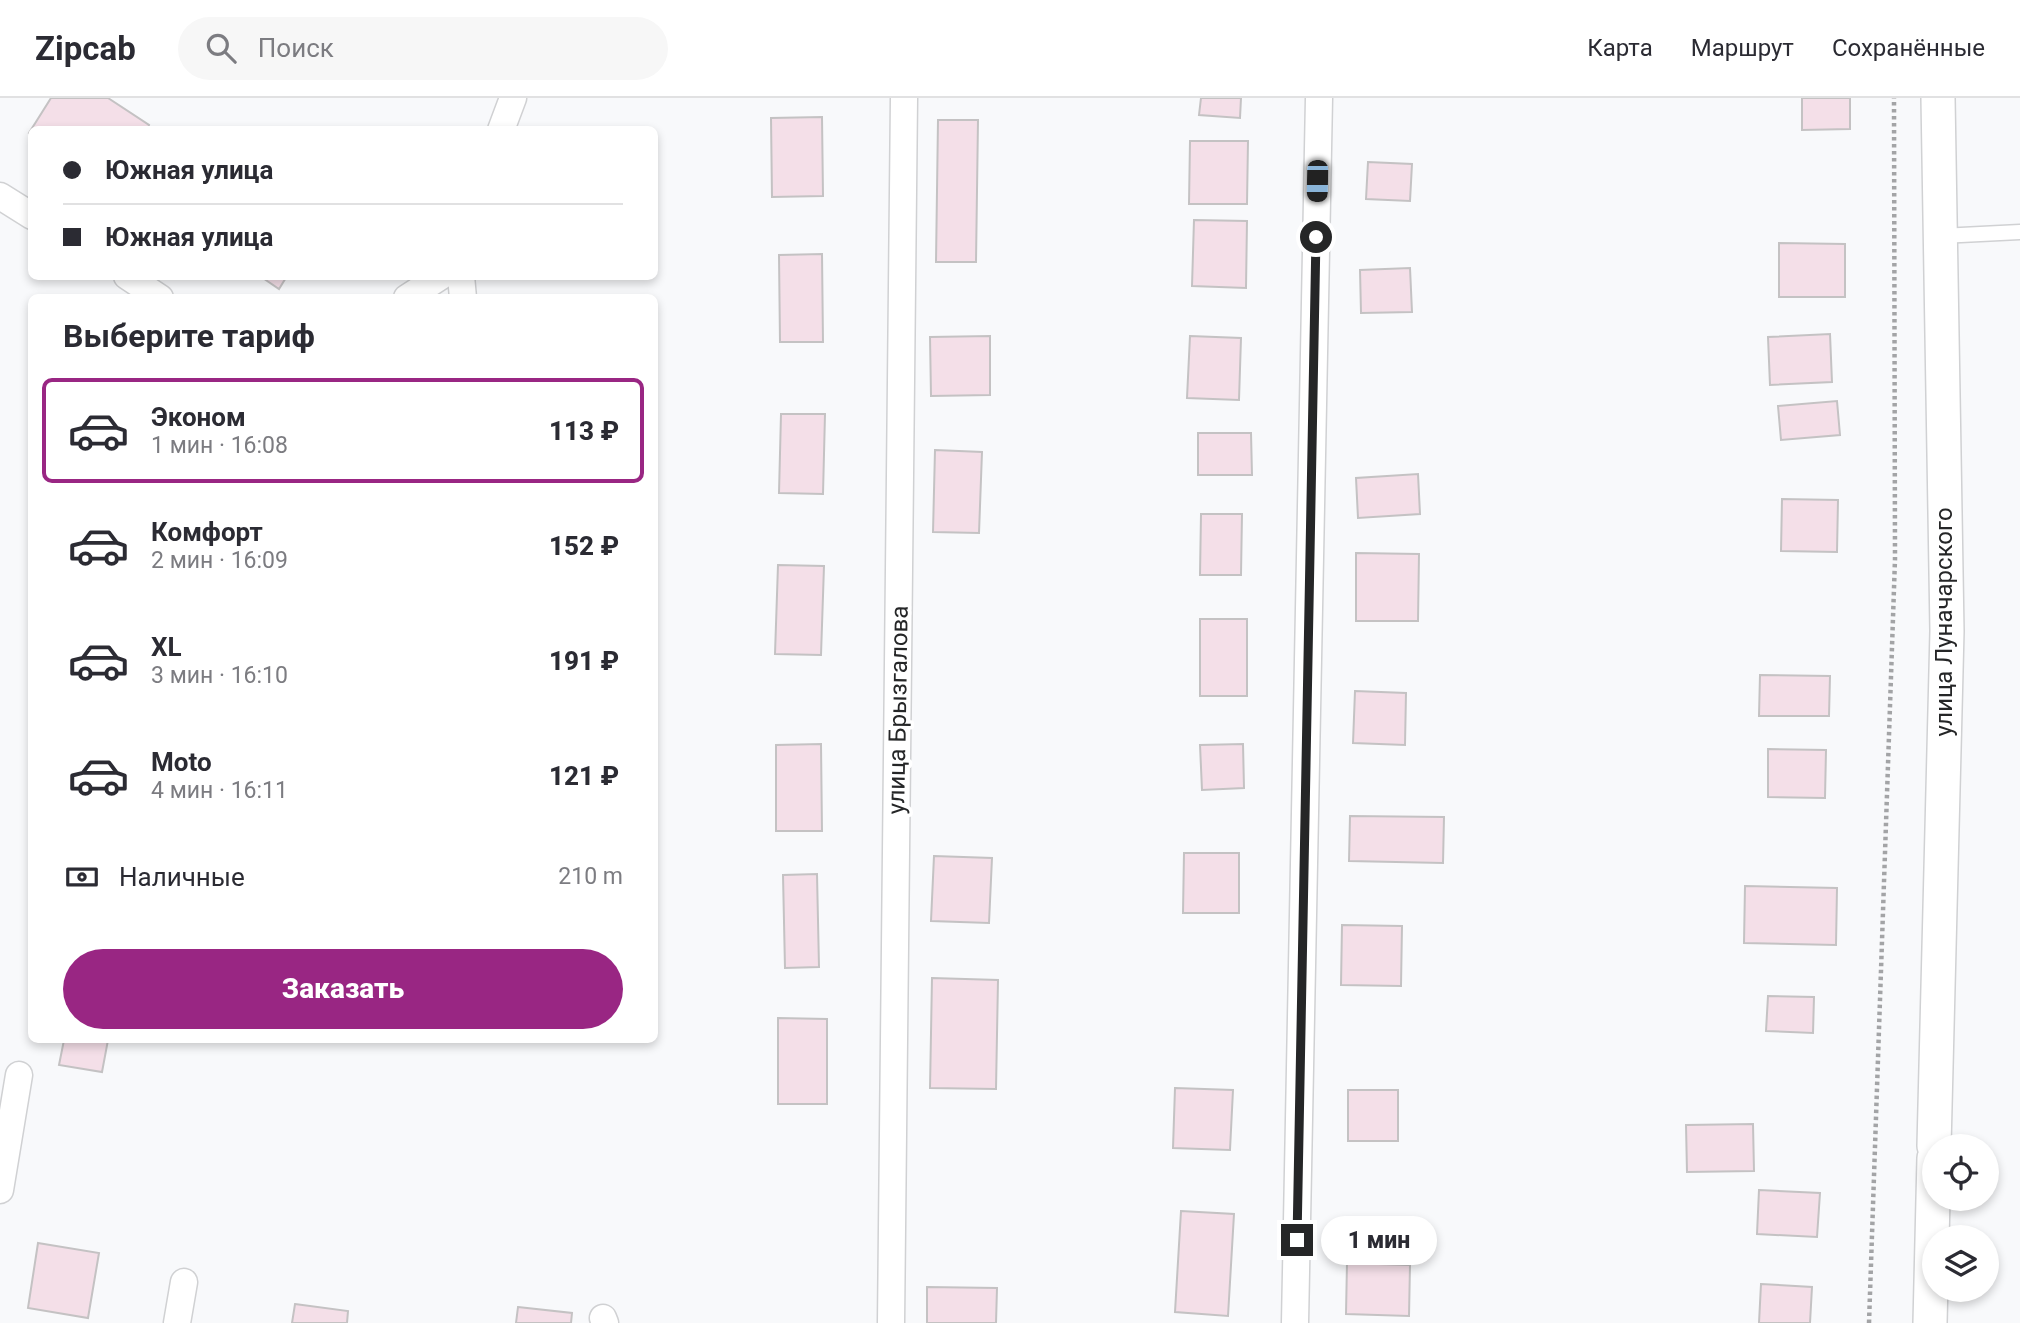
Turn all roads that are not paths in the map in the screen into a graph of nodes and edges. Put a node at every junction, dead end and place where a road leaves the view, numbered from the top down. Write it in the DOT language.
graph roads {
  1 [pos="513,98"];
  2 [pos="904,98"];
  3 [pos="1319,98"];
  4 [pos="1938,98"];
  5 [pos="502,126"];
  6 [pos="0,196"];
  7 [pos="28,214"];
  8 [pos="2020,232"];
  9 [pos="1941,236"];
  10 [pos="133,280"];
  11 [pos="434,280"];
  12 [pos="154,294"];
  13 [pos="413,294"];
  14 [pos="19,1075"];
  15 [pos="1934,1134"];
  16 [pos="0,1190"];
  17 [pos="1933,1211"];
  18 [pos="184,1282"];
  19 [pos="177,1323"];
  20 [pos="891,1323"];
  21 [pos="1295,1323"];
  22 [pos="1930,1323"];
  1 -- 5 [label="street"];
  2 -- 20 [label="street, улица Брызгалова"];
  3 -- 21 [label="street"];
  4 -- 9 [label="street, улица Луначарского"];
  6 -- 7 [label="street"];
  8 -- 9 [label="lane"];
  9 -- 15 [label="street, улица Луначарского"];
  10 -- 12 [label="street"];
  11 -- 13 [label="street"];
  14 -- 16 [label="street"];
  17 -- 22 [label="street"];
  18 -- 19 [label="street"];
}
